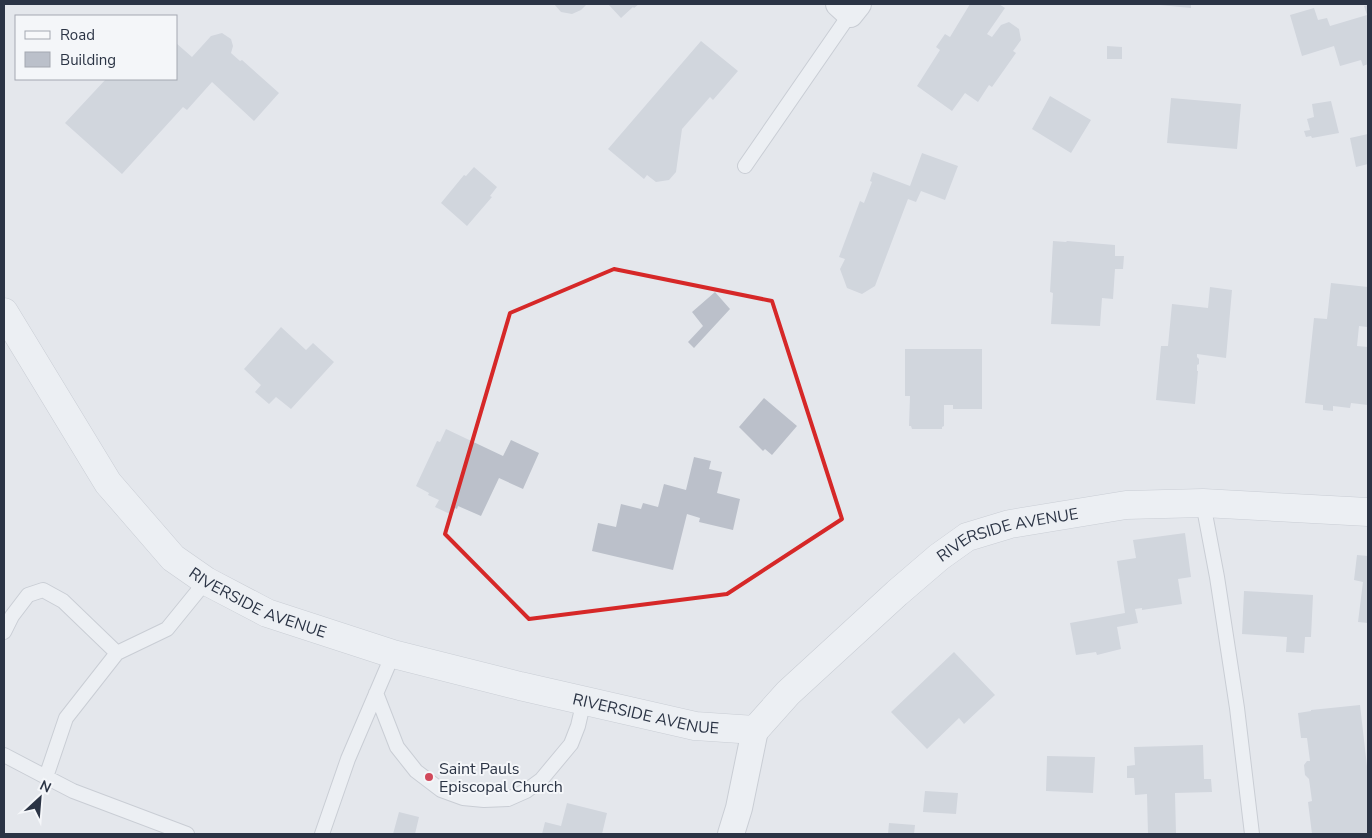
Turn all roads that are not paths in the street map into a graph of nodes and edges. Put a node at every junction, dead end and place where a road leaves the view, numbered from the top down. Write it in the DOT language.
graph roads {
  1 [pos="849,7"];
  2 [pos="745,166"];
  3 [pos="4,312"];
  4 [pos="1203,503"];
  5 [pos="1368,512"];
  6 [pos="206,581"];
  7 [pos="4,632"];
  8 [pos="117,653"];
  9 [pos="393,654"];
  10 [pos="376,693"];
  11 [pos="584,700"];
  12 [pos="755,730"];
  13 [pos="4,755"];
  14 [pos="46,777"];
  15 [pos="187,834"];
  16 [pos="322,834"];
  17 [pos="731,834"];
  18 [pos="1252,834"];
  1 -- 2 [label="lane"];
  3 -- 6 [label="street, RIVERSIDE AVENUE"];
  4 -- 5 [label="street, RIVERSIDE AVENUE"];
  4 -- 12 [label="street, RIVERSIDE AVENUE"];
  4 -- 18 [label="lane"];
  6 -- 8 [label="lane"];
  6 -- 9 [label="street, RIVERSIDE AVENUE"];
  7 -- 8 [label="lane"];
  8 -- 14 [label="lane"];
  9 -- 10 [label="lane"];
  9 -- 11 [label="street, RIVERSIDE AVENUE"];
  10 -- 11 [label="lane"];
  10 -- 16 [label="lane"];
  11 -- 12 [label="street, RIVERSIDE AVENUE"];
  12 -- 17 [label="street"];
  13 -- 14 [label="lane"];
  14 -- 15 [label="lane"];
}
